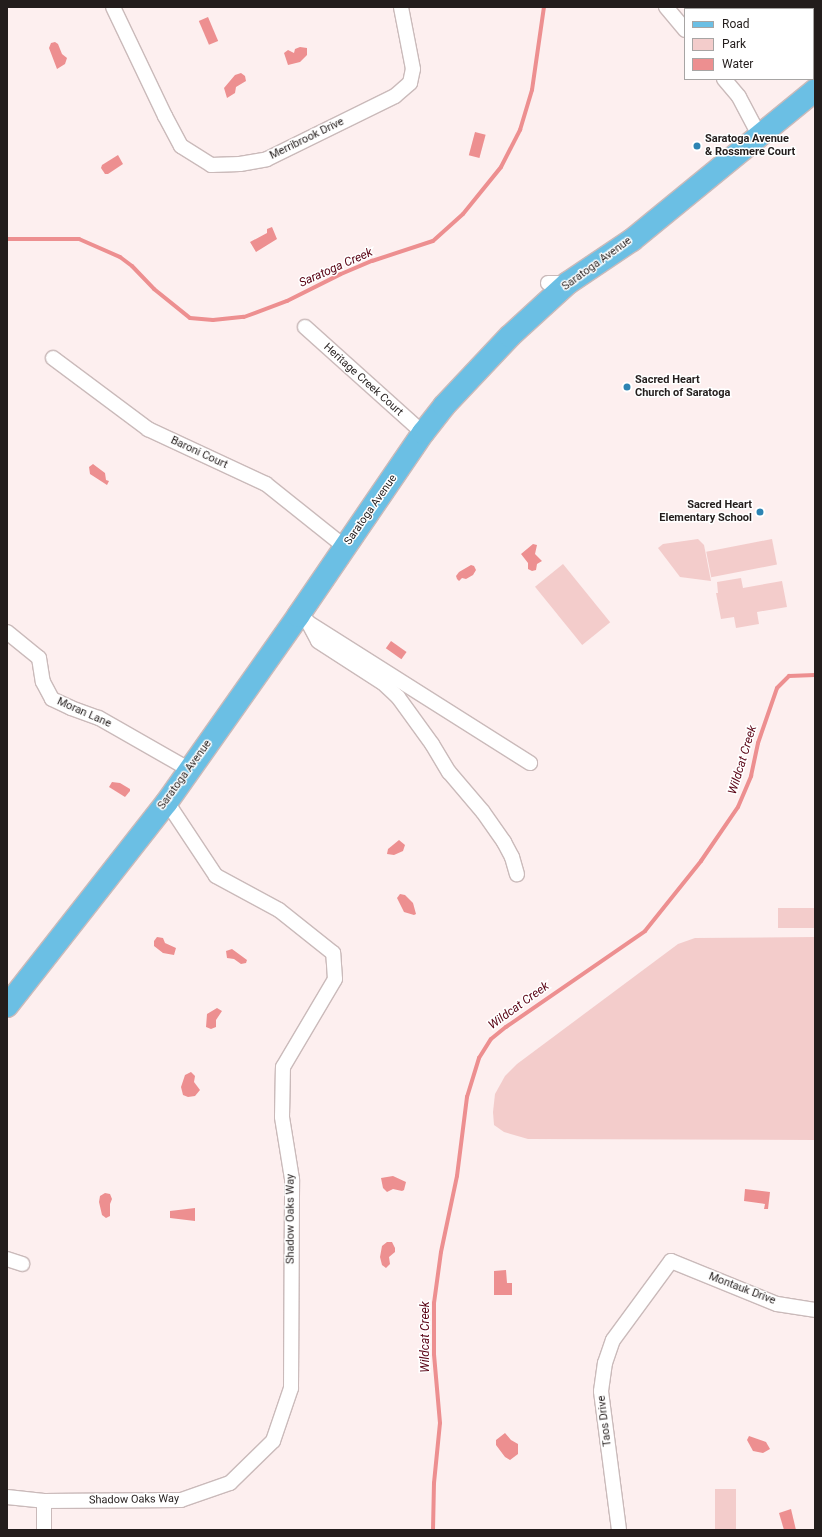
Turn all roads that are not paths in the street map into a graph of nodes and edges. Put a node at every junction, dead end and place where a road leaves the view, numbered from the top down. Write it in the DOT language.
graph roads {
  1 [pos="113,7"];
  2 [pos="401,7"];
  3 [pos="666,7"];
  4 [pos="684,29"];
  5 [pos="725,80"];
  6 [pos="815,90"];
  7 [pos="759,135"];
  8 [pos="305,327"];
  9 [pos="53,358"];
  10 [pos="423,433"];
  11 [pos="345,547"];
  12 [pos="303,619"];
  13 [pos="7,632"];
  14 [pos="530,763"];
  15 [pos="190,770"];
  16 [pos="167,802"];
  17 [pos="517,874"];
  18 [pos="7,1006"];
  19 [pos="7,1259"];
  20 [pos="671,1261"];
  21 [pos="22,1264"];
  22 [pos="815,1310"];
  23 [pos="7,1497"];
  24 [pos="44,1501"];
  25 [pos="44,1530"];
  26 [pos="618,1530"];
  1 -- 2 [label="street, Merribrook Drive"];
  3 -- 4 [label="street"];
  5 -- 7 [label="street"];
  6 -- 7 [label="main road, Saratoga Avenue"];
  7 -- 10 [label="main road, Saratoga Avenue"];
  8 -- 10 [label="street, Heritage Creek Court"];
  9 -- 11 [label="street, Baroni Court"];
  10 -- 11 [label="main road, Saratoga Avenue"];
  11 -- 12 [label="main road, Saratoga Avenue"];
  12 -- 14 [label="street"];
  12 -- 15 [label="main road, Saratoga Avenue"];
  12 -- 17 [label="street"];
  13 -- 15 [label="street, Moran Lane"];
  15 -- 16 [label="main road, Saratoga Avenue"];
  16 -- 18 [label="main road, Saratoga Avenue"];
  16 -- 24 [label="street, Shadow Oaks Way"];
  19 -- 21 [label="street"];
  20 -- 22 [label="street, Montauk Drive"];
  20 -- 26 [label="street, Taos Drive"];
  23 -- 24 [label="street, Shadow Oaks Way"];
  24 -- 25 [label="street"];
}
